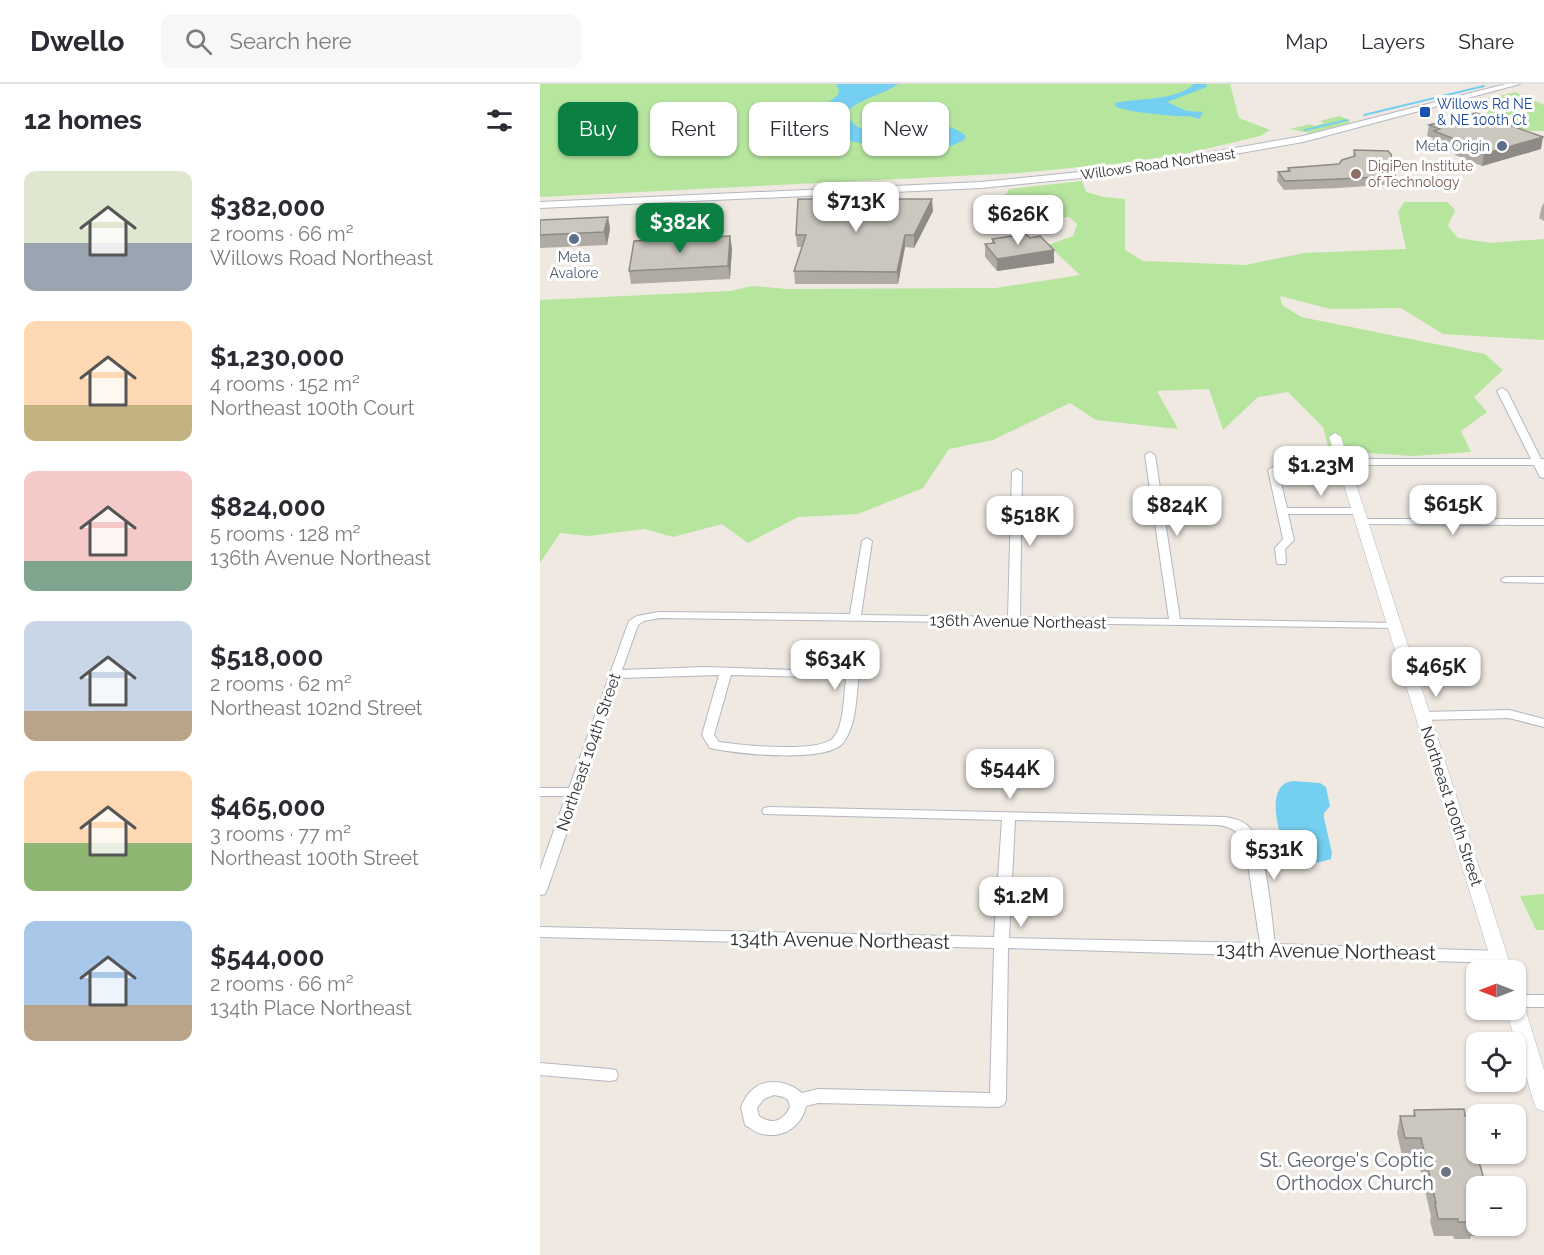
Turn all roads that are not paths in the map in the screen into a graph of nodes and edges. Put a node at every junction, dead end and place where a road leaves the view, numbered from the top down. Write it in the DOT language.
graph roads {
  1 [pos="1516,84"];
  2 [pos="540,205"];
  3 [pos="1502,392"];
  4 [pos="1335,437"];
  5 [pos="1150,455"];
  6 [pos="1343,462"];
  7 [pos="1540,462"];
  8 [pos="1273,470"];
  9 [pos="1017,472"];
  10 [pos="1544,475"];
  11 [pos="1283,511"];
  12 [pos="1360,517"];
  13 [pos="1544,522"];
  14 [pos="867,541"];
  15 [pos="1281,562"];
  16 [pos="1507,580"];
  17 [pos="1544,580"];
  18 [pos="641,618"];
  19 [pos="855,618"];
  20 [pos="1014,620"];
  21 [pos="1175,623"];
  22 [pos="1395,626"];
  23 [pos="726,672"];
  24 [pos="615,674"];
  25 [pos="1424,716"];
  26 [pos="1544,723"];
  27 [pos="540,792"];
  28 [pos="574,792"];
  29 [pos="769,811"];
  30 [pos="1009,816"];
  31 [pos="540,890"];
  32 [pos="540,933"];
  33 [pos="1001,943"];
  34 [pos="1268,949"];
  35 [pos="1500,960"];
  36 [pos="1466,962"];
  37 [pos="1526,1001"];
  38 [pos="1544,1001"];
  39 [pos="1519,1020"];
  40 [pos="540,1070"];
  41 [pos="610,1075"];
  42 [pos="798,1101"];
  43 [pos="1544,1103"];
  1 -- 2 [label="main road, Willows Road Northeast"];
  3 -- 7 [label="street"];
  4 -- 6 [label="street, Northeast 100th Street"];
  5 -- 21 [label="street"];
  6 -- 7 [label="street"];
  6 -- 12 [label="street, Northeast 100th Street"];
  7 -- 10 [label="street"];
  8 -- 11 [label="street"];
  9 -- 20 [label="street"];
  11 -- 12 [label="street"];
  11 -- 15 [label="street"];
  12 -- 13 [label="street"];
  12 -- 22 [label="street, Northeast 100th Street"];
  14 -- 19 [label="street"];
  16 -- 17 [label="street"];
  18 -- 19 [label="street, 136th Avenue Northeast"];
  18 -- 24 [label="street, Northeast 104th Street"];
  19 -- 20 [label="street, 136th Avenue Northeast"];
  20 -- 21 [label="street, 136th Avenue Northeast"];
  21 -- 22 [label="street, 136th Avenue Northeast"];
  22 -- 25 [label="street, Northeast 100th Street"];
  23 -- 23 [label="street"];
  23 -- 24 [label="street"];
  24 -- 28 [label="street, Northeast 104th Street"];
  25 -- 26 [label="street"];
  25 -- 35 [label="street, Northeast 100th Street"];
  27 -- 28 [label="street"];
  28 -- 31 [label="street, Northeast 104th Street"];
  29 -- 30 [label="street"];
  30 -- 33 [label="street"];
  30 -- 34 [label="street"];
  32 -- 33 [label="street, 134th Avenue Northeast"];
  33 -- 34 [label="street, 134th Avenue Northeast"];
  33 -- 42 [label="street"];
  34 -- 36 [label="street, 134th Avenue Northeast"];
  37 -- 38 [label="street"];
  39 -- 43 [label="street"];
  40 -- 41 [label="street"];
}
